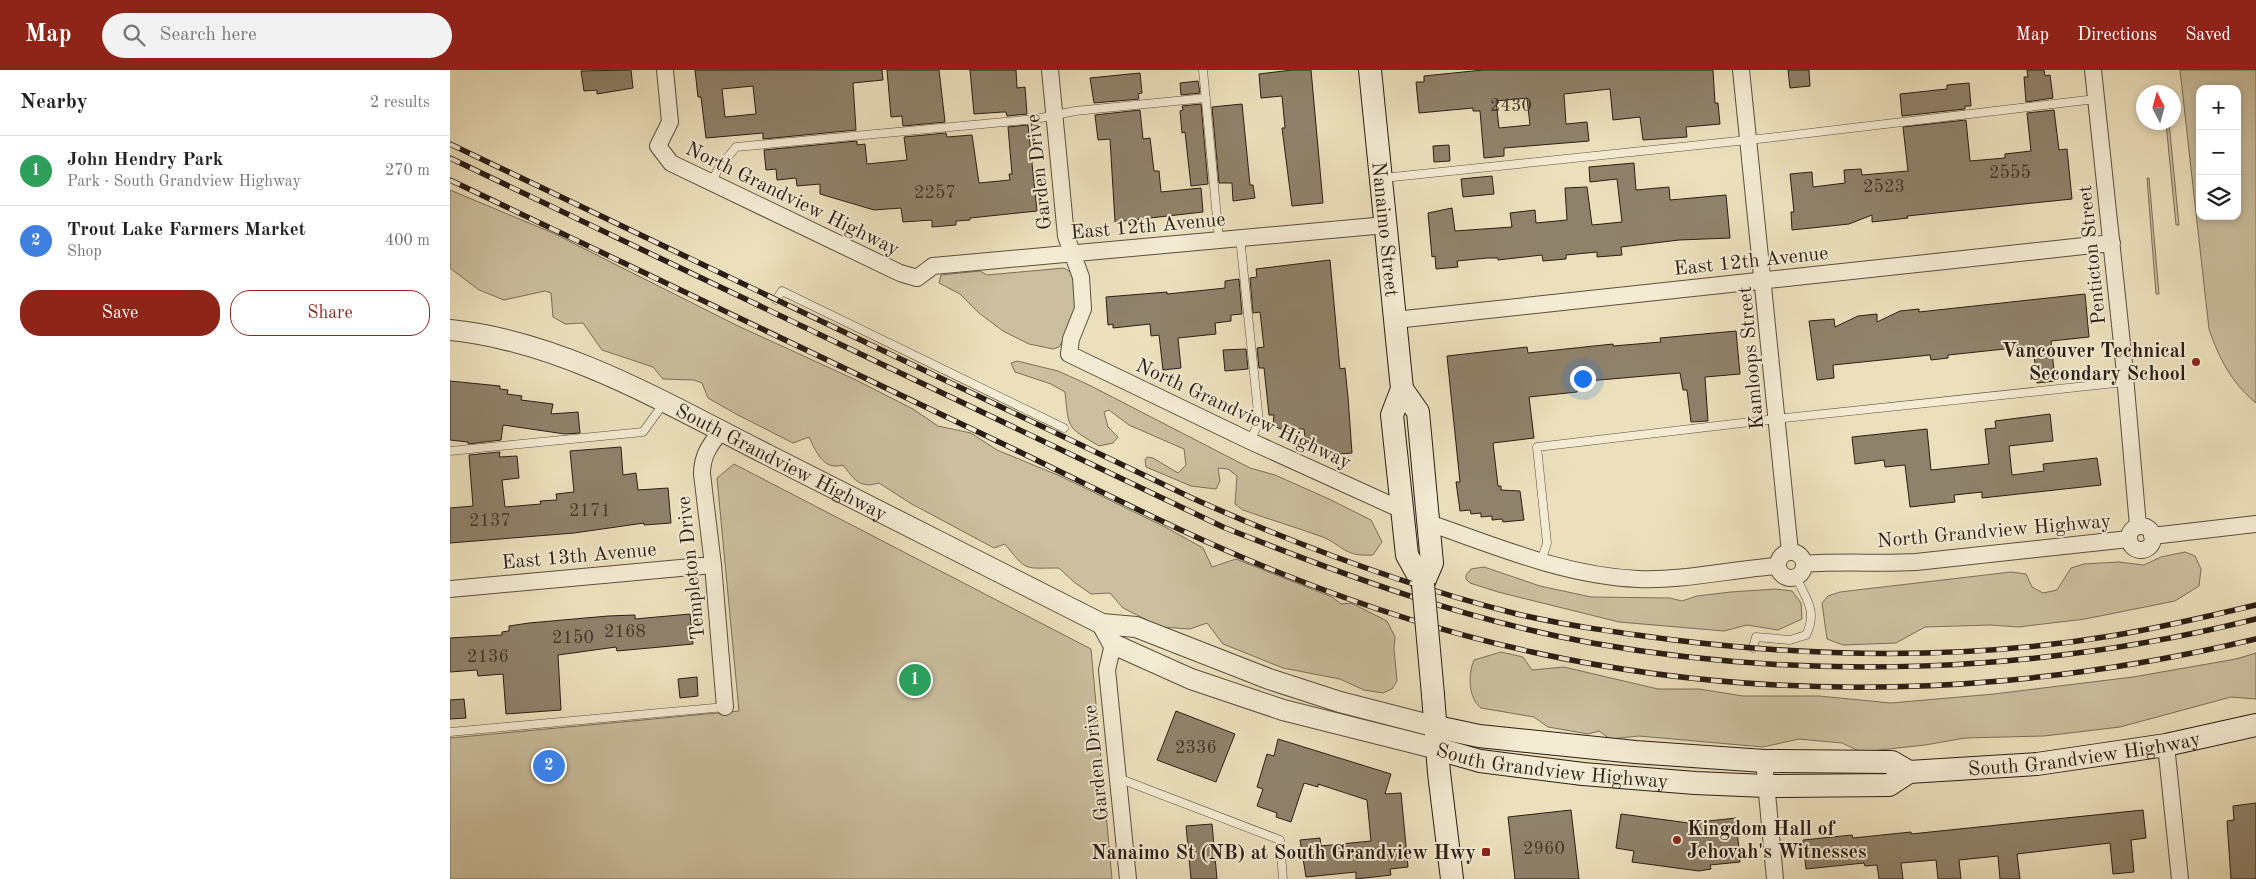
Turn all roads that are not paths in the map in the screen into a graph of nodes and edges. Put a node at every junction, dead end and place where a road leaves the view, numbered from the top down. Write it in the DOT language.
graph roads {
  1 [pos="665,70"];
  2 [pos="1050,70"];
  3 [pos="1203,70"];
  4 [pos="1370,70"];
  5 [pos="1741,70"];
  6 [pos="2093,70"];
  7 [pos="1206,98"];
  8 [pos="2096,99"];
  9 [pos="1054,115"];
  10 [pos="1748,140"];
  11 [pos="1381,179"];
  12 [pos="712,182"];
  13 [pos="1386,225"];
  14 [pos="1240,238"];
  15 [pos="1219,239"];
  16 [pos="2112,243"];
  17 [pos="1072,253"];
  18 [pos="917,278"];
  19 [pos="1764,280"];
  20 [pos="776,300"];
  21 [pos="1395,320"];
  22 [pos="450,330"];
  23 [pos="1069,354"];
  24 [pos="2126,382"];
  25 [pos="1402,388"];
  26 [pos="665,402"];
  27 [pos="1776,419"];
  28 [pos="1064,428"];
  29 [pos="721,431"];
  30 [pos="1250,441"];
  31 [pos="450,451"];
  32 [pos="1402,510"];
  33 [pos="1429,523"];
  34 [pos="2256,524"];
  35 [pos="2133,532"];
  36 [pos="1790,552"];
  37 [pos="1541,562"];
  38 [pos="713,564"];
  39 [pos="1778,566"];
  40 [pos="1800,570"];
  41 [pos="1423,584"];
  42 [pos="450,589"];
  43 [pos="1102,624"];
  44 [pos="1113,644"];
  45 [pos="1753,648"];
  46 [pos="725,707"];
  47 [pos="2256,725"];
  48 [pos="1437,727"];
  49 [pos="450,732"];
  50 [pos="2166,745"];
  51 [pos="1438,749"];
  52 [pos="1764,761"];
  53 [pos="1909,772"];
  54 [pos="1118,778"];
  55 [pos="1766,786"];
  56 [pos="1128,879"];
  57 [pos="1283,879"];
  58 [pos="1452,879"];
  59 [pos="1775,879"];
  60 [pos="2179,879"];
  1 -- 12 [label="street, North Grandview Highway"];
  2 -- 9 [label="street, Garden Drive"];
  3 -- 7 [label="lane"];
  4 -- 11 [label="main road, Nanaimo Street"];
  5 -- 10 [label="street, Kamloops Street"];
  6 -- 8 [label="street, Penticton Street"];
  7 -- 9 [label="lane"];
  7 -- 15 [label="lane"];
  8 -- 10 [label="lane"];
  8 -- 16 [label="street, Penticton Street"];
  9 -- 12 [label="lane"];
  9 -- 17 [label="street, Garden Drive"];
  10 -- 11 [label="lane"];
  10 -- 19 [label="street, Kamloops Street"];
  11 -- 13 [label="main road, Nanaimo Street"];
  12 -- 18 [label="street, North Grandview Highway"];
  13 -- 14 [label="street, East 12th Avenue"];
  13 -- 21 [label="main road, Nanaimo Street"];
  14 -- 15 [label="street, East 12th Avenue"];
  14 -- 30 [label="lane"];
  15 -- 17 [label="street, East 12th Avenue"];
  16 -- 19 [label="street, East 12th Avenue"];
  16 -- 24 [label="street, Penticton Street"];
  17 -- 18 [label="street, East 12th Avenue"];
  17 -- 23 [label="street, Garden Drive"];
  19 -- 21 [label="street, East 12th Avenue"];
  19 -- 27 [label="street, Kamloops Street"];
  20 -- 28 [label="lane"];
  21 -- 25 [label="main road, Nanaimo Street"];
  22 -- 26 [label="street, South Grandview Highway"];
  23 -- 30 [label="street, North Grandview Highway"];
  24 -- 27 [label="lane"];
  24 -- 35 [label="street, Penticton Street"];
  25 -- 32 [label="main road, Nanaimo Street"];
  25 -- 33 [label="main road, Nanaimo Street"];
  26 -- 29 [label="street, South Grandview Highway"];
  26 -- 31 [label="lane"];
  27 -- 36 [label="street, Kamloops Street"];
  27 -- 37 [label="lane"];
  29 -- 38 [label="street, Templeton Drive"];
  29 -- 43 [label="street, South Grandview Highway"];
  30 -- 32 [label="street, North Grandview Highway"];
  32 -- 41 [label="main road, Nanaimo Street"];
  33 -- 37 [label="street"];
  33 -- 41 [label="main road, Nanaimo Street"];
  34 -- 35 [label="street"];
  35 -- 40 [label="street, North Grandview Highway"];
  36 -- 39 [label="street"];
  36 -- 40 [label="street"];
  37 -- 39 [label="street"];
  38 -- 42 [label="street, East 13th Avenue"];
  38 -- 46 [label="street, Templeton Drive"];
  39 -- 40 [label="street"];
  40 -- 45 [label="lane"];
  41 -- 48 [label="main road, Nanaimo Street, bridge"];
  43 -- 44 [label="street"];
  43 -- 48 [label="street, South Grandview Highway"];
  44 -- 51 [label="street, South Grandview Highway"];
  44 -- 54 [label="street, Garden Drive"];
  46 -- 49 [label="lane"];
  47 -- 50 [label="main road, South Grandview Highway"];
  48 -- 51 [label="main road, Nanaimo Street"];
  48 -- 52 [label="main road, South Grandview Highway"];
  50 -- 53 [label="main road, South Grandview Highway"];
  50 -- 60 [label="street"];
  51 -- 55 [label="main road, South Grandview Highway"];
  51 -- 58 [label="main road, Nanaimo Street"];
  52 -- 53 [label="main road, South Grandview Highway"];
  52 -- 55 [label="street"];
  53 -- 55 [label="main road, South Grandview Highway"];
  54 -- 56 [label="street, Garden Drive"];
  54 -- 57 [label="lane"];
  55 -- 59 [label="street"];
}
